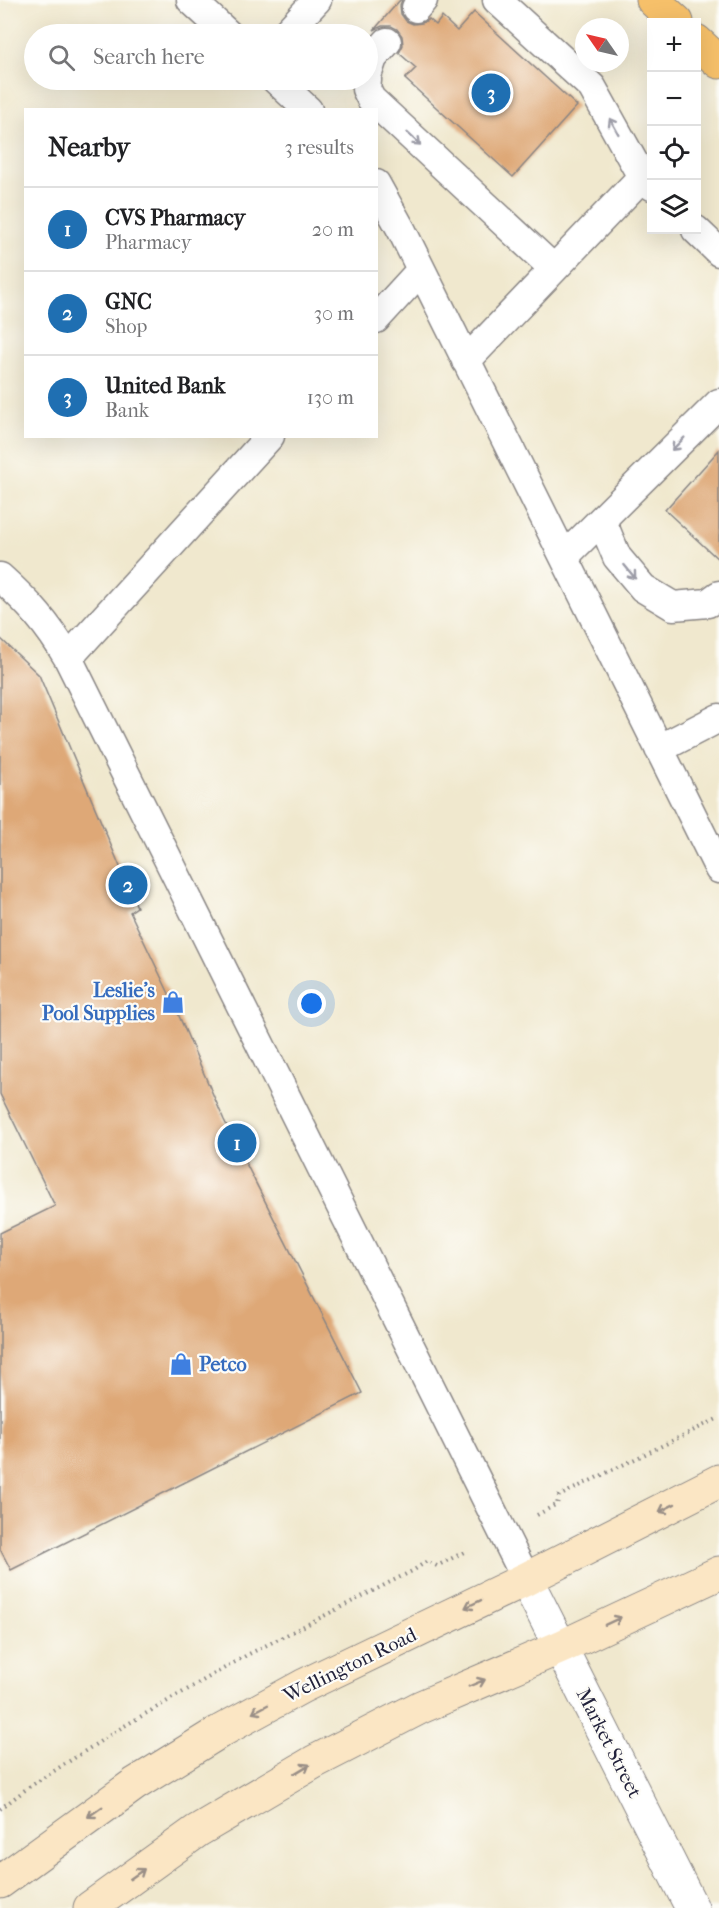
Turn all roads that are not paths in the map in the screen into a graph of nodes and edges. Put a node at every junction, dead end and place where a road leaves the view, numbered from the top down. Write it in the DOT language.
graph roads {
  1 [pos="191,0"];
  2 [pos="317,0"];
  3 [pos="497,0"];
  4 [pos="653,0"];
  5 [pos="673,18"];
  6 [pos="217,24"];
  7 [pos="294,24"];
  8 [pos="387,42"];
  9 [pos="701,46"];
  10 [pos="378,52"];
  11 [pos="719,62"];
  12 [pos="287,90"];
  13 [pos="366,90"];
  14 [pos="306,108"];
  15 [pos="647,181"];
  16 [pos="378,188"];
  17 [pos="700,234"];
  18 [pos="719,252"];
  19 [pos="554,269"];
  20 [pos="421,270"];
  21 [pos="378,317"];
  22 [pos="466,361"];
  23 [pos="719,403"];
  24 [pos="268,438"];
  25 [pos="602,521"];
  26 [pos="564,557"];
  27 [pos="0,577"];
  28 [pos="719,595"];
  29 [pos="68,658"];
  30 [pos="719,718"];
  31 [pos="659,749"];
  32 [pos="719,869"];
  33 [pos="719,1481"];
  34 [pos="719,1573"];
  35 [pos="526,1579"];
  36 [pos="561,1647"];
  37 [pos="0,1882"];
  38 [pos="90,1908"];
  39 [pos="692,1908"];
  1 -- 6 [label="lane"];
  2 -- 7 [label="lane"];
  15 -- 3 [label="lane, one-way"];
  4 -- 5 [label="highway"];
  8 -- 10 [label="lane"];
  9 -- 11 [label="highway"];
  12 -- 14 [label="lane"];
  13 -- 19 [label="lane, one-way"];
  15 -- 19 [label="lane"];
  16 -- 20 [label="lane"];
  17 -- 18 [label="lane"];
  19 -- 22 [label="lane"];
  20 -- 21 [label="lane"];
  20 -- 22 [label="lane"];
  22 -- 26 [label="lane"];
  23 -- 25 [label="lane, one-way"];
  24 -- 29 [label="lane"];
  25 -- 26 [label="lane"];
  25 -- 28 [label="lane, one-way"];
  26 -- 31 [label="lane"];
  27 -- 29 [label="lane"];
  29 -- 35 [label="lane"];
  30 -- 31 [label="lane"];
  31 -- 32 [label="lane"];
  33 -- 35 [label="main road, Wellington Road, one-way"];
  36 -- 34 [label="main road, one-way"];
  35 -- 36 [label="street, Market Street"];
  35 -- 37 [label="main road, Wellington Road, one-way"];
  38 -- 36 [label="main road, one-way"];
  36 -- 39 [label="street, Market Street"];
}
